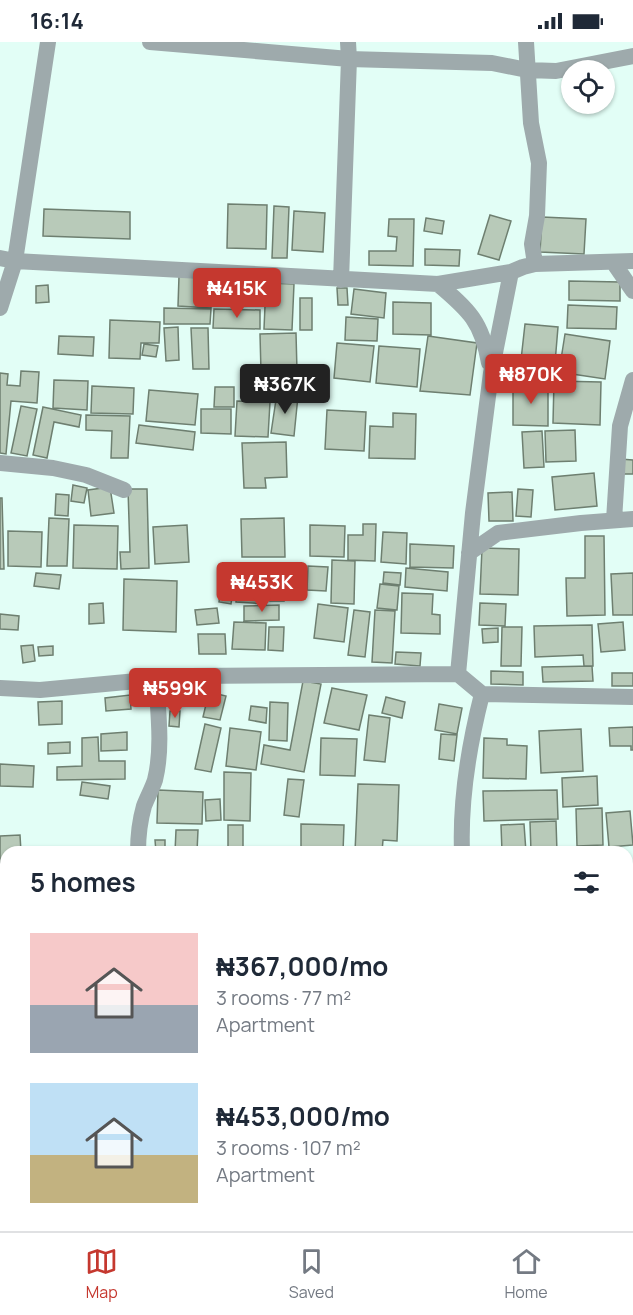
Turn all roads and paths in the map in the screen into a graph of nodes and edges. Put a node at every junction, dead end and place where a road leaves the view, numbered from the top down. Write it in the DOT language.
graph roads {
  1 [pos="48,42"];
  2 [pos="150,42"];
  3 [pos="348,42"];
  4 [pos="526,42"];
  5 [pos="633,56"];
  6 [pos="350,59"];
  7 [pos="527,70"];
  8 [pos="7,260"];
  9 [pos="633,261"];
  10 [pos="613,262"];
  11 [pos="535,264"];
  12 [pos="511,272"];
  13 [pos="341,280"];
  14 [pos="438,284"];
  15 [pos="633,291"];
  16 [pos="0,308"];
  17 [pos="491,373"];
  18 [pos="633,380"];
  19 [pos="0,463"];
  20 [pos="123,490"];
  21 [pos="473,513"];
  22 [pos="633,519"];
  23 [pos="614,520"];
  24 [pos="498,533"];
  25 [pos="469,554"];
  26 [pos="458,674"];
  27 [pos="156,678"];
  28 [pos="0,688"];
  29 [pos="482,694"];
  30 [pos="633,697"];
  31 [pos="138,846"];
  32 [pos="462,846"];
  1 -- 8 [label="street"];
  2 -- 6 [label="street"];
  3 -- 6 [label="street"];
  4 -- 7 [label="street"];
  5 -- 7 [label="street"];
  6 -- 7 [label="street"];
  6 -- 13 [label="street"];
  7 -- 11 [label="street"];
  8 -- 13 [label="street"];
  8 -- 16 [label="street"];
  9 -- 10 [label="street"];
  10 -- 11 [label="street"];
  10 -- 15 [label="street"];
  11 -- 12 [label="street"];
  12 -- 14 [label="street"];
  12 -- 17 [label="street"];
  13 -- 14 [label="street"];
  14 -- 17 [label="street"];
  17 -- 21 [label="street"];
  18 -- 23 [label="street"];
  19 -- 20 [label="street"];
  21 -- 24 [label="street"];
  21 -- 25 [label="street"];
  22 -- 23 [label="street"];
  23 -- 24 [label="street"];
  24 -- 25 [label="street"];
  25 -- 26 [label="street"];
  26 -- 27 [label="street"];
  26 -- 29 [label="street"];
  27 -- 28 [label="street"];
  27 -- 31 [label="street"];
  29 -- 30 [label="street"];
  29 -- 32 [label="street"];
}
